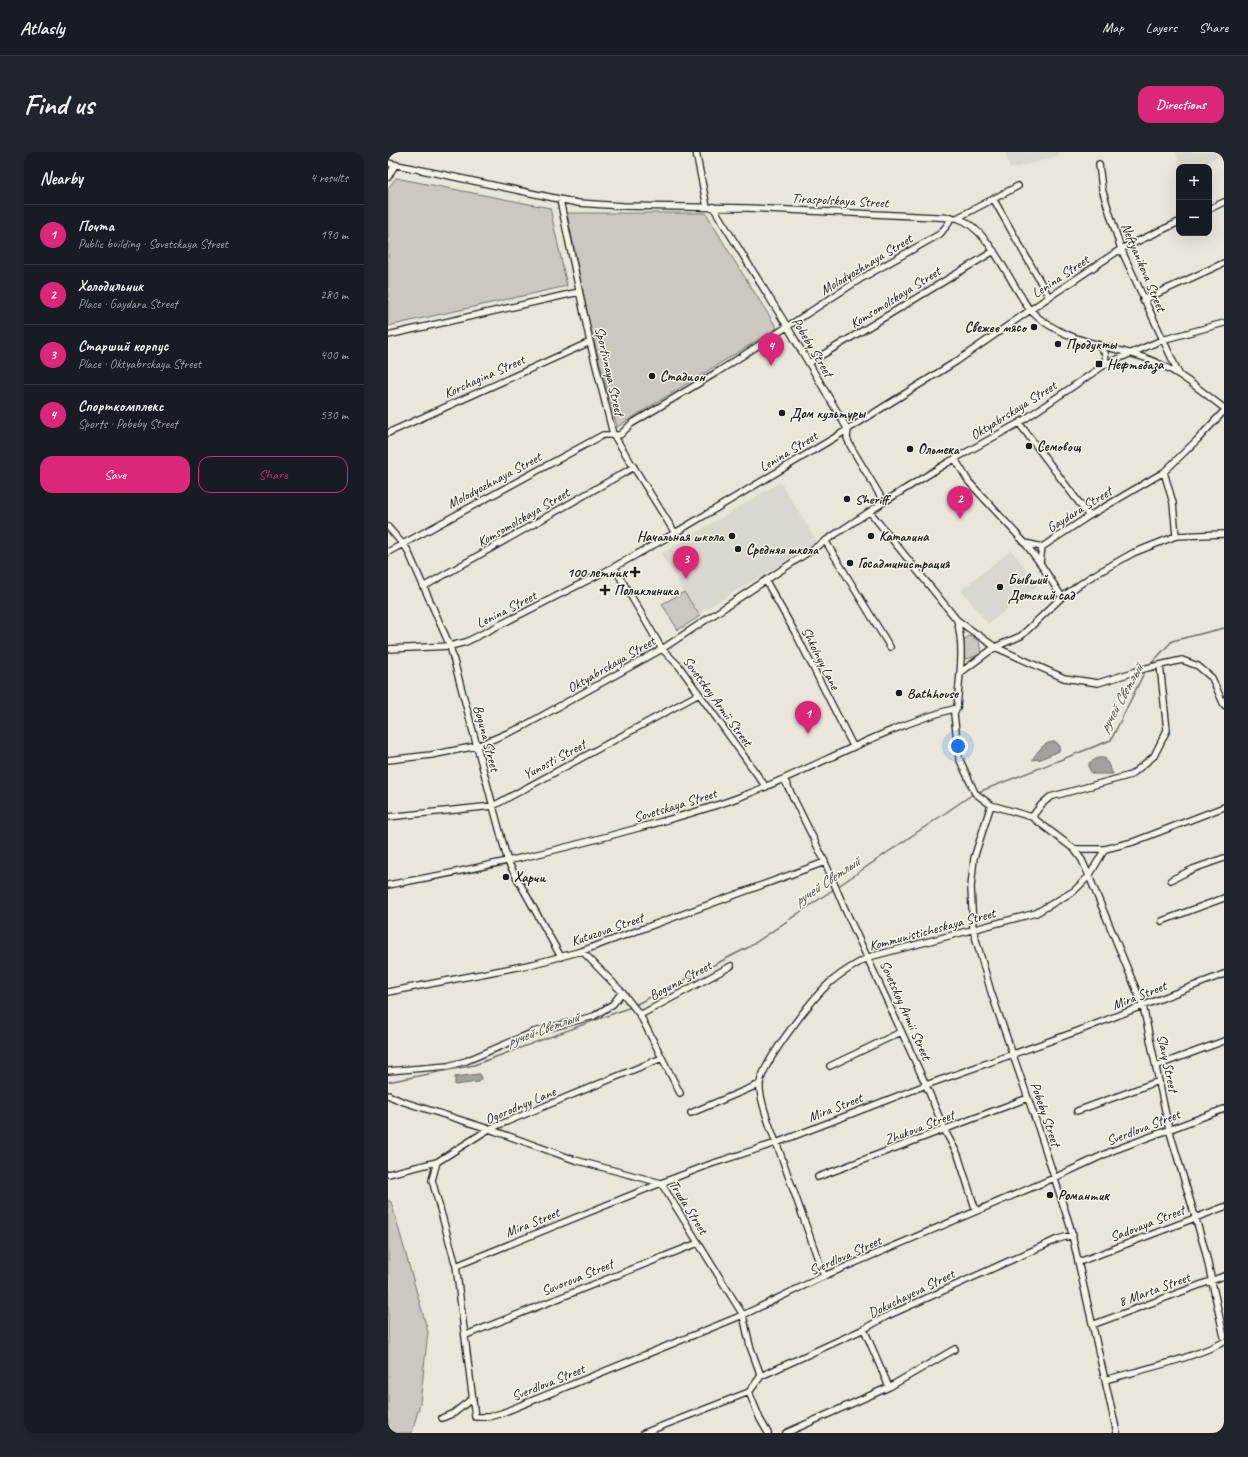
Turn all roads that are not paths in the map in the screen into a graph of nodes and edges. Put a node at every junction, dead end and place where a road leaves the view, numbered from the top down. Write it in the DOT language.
graph roads {
  1 [pos="696,152"];
  2 [pos="388,163"];
  3 [pos="1099,164"];
  4 [pos="395,165"];
  5 [pos="388,177"];
  6 [pos="1018,186"];
  7 [pos="560,200"];
  8 [pos="994,200"];
  9 [pos="1224,202"];
  10 [pos="710,207"];
  11 [pos="1212,208"];
  12 [pos="954,217"];
  13 [pos="1176,223"];
  14 [pos="1121,249"];
  15 [pos="994,251"];
  16 [pos="1224,263"];
  17 [pos="579,292"];
  18 [pos="1049,297"];
  19 [pos="1143,300"];
  20 [pos="1030,311"];
  21 [pos="1224,323"];
  22 [pos="787,326"];
  23 [pos="388,335"];
  24 [pos="1162,340"];
  25 [pos="590,342"];
  26 [pos="1097,344"];
  27 [pos="1129,354"];
  28 [pos="809,363"];
  29 [pos="1106,364"];
  30 [pos="1179,375"];
  31 [pos="1224,409"];
  32 [pos="1019,423"];
  33 [pos="848,430"];
  34 [pos="388,433"];
  35 [pos="613,434"];
  36 [pos="955,459"];
  37 [pos="634,467"];
  38 [pos="1164,472"];
  39 [pos="884,502"];
  40 [pos="870,512"];
  41 [pos="1089,516"];
  42 [pos="388,527"];
  43 [pos="675,533"];
  44 [pos="1224,534"];
  45 [pos="1176,536"];
  46 [pos="826,542"];
  47 [pos="1025,542"];
  48 [pos="402,544"];
  49 [pos="1042,546"];
  50 [pos="388,552"];
  51 [pos="1040,563"];
  52 [pos="614,567"];
  53 [pos="766,581"];
  54 [pos="424,587"];
  55 [pos="1062,597"];
  56 [pos="956,620"];
  57 [pos="450,646"];
  58 [pos="890,647"];
  59 [pos="996,647"];
  60 [pos="388,649"];
  61 [pos="662,649"];
  62 [pos="1160,665"];
  63 [pos="960,673"];
  64 [pos="699,694"];
  65 [pos="1224,705"];
  66 [pos="957,708"];
  67 [pos="477,746"];
  68 [pos="853,746"];
  69 [pos="388,760"];
  70 [pos="784,779"];
  71 [pos="766,787"];
  72 [pos="991,805"];
  73 [pos="493,806"];
  74 [pos="1224,807"];
  75 [pos="388,817"];
  76 [pos="1032,817"];
  77 [pos="1074,849"];
  78 [pos="1105,849"];
  79 [pos="1224,858"];
  80 [pos="508,862"];
  81 [pos="825,862"];
  82 [pos="1089,876"];
  83 [pos="1171,880"];
  84 [pos="388,884"];
  85 [pos="1224,898"];
  86 [pos="1162,921"];
  87 [pos="973,929"];
  88 [pos="582,951"];
  89 [pos="561,957"];
  90 [pos="869,957"];
  91 [pos="731,966"];
  92 [pos="1224,974"];
  93 [pos="388,992"];
  94 [pos="622,992"];
  95 [pos="1143,1006"];
  96 [pos="640,1015"];
  97 [pos="901,1032"];
  98 [pos="1224,1041"];
  99 [pos="1012,1056"];
  100 [pos="662,1058"];
  101 [pos="830,1066"];
  102 [pos="1156,1066"];
  103 [pos="388,1071"];
  104 [pos="1159,1081"];
  105 [pos="760,1084"];
  106 [pos="926,1085"];
  107 [pos="680,1093"];
  108 [pos="388,1095"];
  109 [pos="1028,1098"];
  110 [pos="1224,1109"];
  111 [pos="1077,1111"];
  112 [pos="691,1113"];
  113 [pos="490,1129"];
  114 [pos="1169,1129"];
  115 [pos="945,1131"];
  116 [pos="776,1143"];
  117 [pos="437,1162"];
  118 [pos="388,1174"];
  119 [pos="818,1177"];
  120 [pos="1054,1178"];
  121 [pos="661,1182"];
  122 [pos="1224,1207"];
  123 [pos="976,1211"];
  124 [pos="1196,1218"];
  125 [pos="1073,1235"];
  126 [pos="698,1243"];
  127 [pos="1079,1262"];
  128 [pos="456,1266"];
  129 [pos="824,1276"];
  130 [pos="1224,1276"];
  131 [pos="1211,1281"];
  132 [pos="743,1315"];
  133 [pos="1092,1325"];
  134 [pos="864,1329"];
  135 [pos="466,1335"];
  136 [pos="1224,1337"];
  137 [pos="1224,1342"];
  138 [pos="955,1349"];
  139 [pos="761,1376"];
  140 [pos="1104,1380"];
  141 [pos="889,1387"];
  142 [pos="749,1392"];
  143 [pos="473,1398"];
  144 [pos="442,1418"];
  145 [pos="644,1433"];
  146 [pos="767,1433"];
  147 [pos="786,1433"];
  148 [pos="1117,1433"];
  1 -- 10 [label="street"];
  2 -- 4 [label="street, Tiraspolskaya Street"];
  3 -- 14 [label="street, Neftyanikova Street"];
  4 -- 5 [label="street"];
  4 -- 7 [label="street, Tiraspolskaya Street"];
  6 -- 8 [label="street"];
  7 -- 10 [label="street, Tiraspolskaya Street"];
  7 -- 17 [label="street, Sportivnaya Street"];
  8 -- 12 [label="street"];
  8 -- 18 [label="street"];
  9 -- 11 [label="street"];
  10 -- 12 [label="street, Tiraspolskaya Street"];
  10 -- 22 [label="street, Pobeby Street"];
  12 -- 15 [label="street, Tiraspolskaya Street"];
  12 -- 22 [label="street, Molodyozhnaya Street"];
  13 -- 14 [label="street, Lenina Street"];
  14 -- 18 [label="street, Lenina Street"];
  14 -- 19 [label="street, Neftyanikova Street"];
  15 -- 20 [label="street, Tiraspolskaya Street"];
  15 -- 28 [label="street, Komsomolskaya Street"];
  16 -- 19 [label="street"];
  17 -- 23 [label="street"];
  17 -- 25 [label="street, Sportivnaya Street"];
  18 -- 20 [label="street, Lenina Street"];
  19 -- 24 [label="street, Neftyanikova Street"];
  20 -- 26 [label="street, Tiraspolskaya Street"];
  20 -- 33 [label="street, Lenina Street"];
  21 -- 24 [label="street, Oktyabrskaya Street"];
  22 -- 28 [label="street, Pobeby Street"];
  22 -- 35 [label="street, Molodyozhnaya Street"];
  24 -- 27 [label="street, Oktyabrskaya Street"];
  24 -- 30 [label="street, Neftyanikova Street"];
  25 -- 34 [label="street, Korchagina Street"];
  25 -- 35 [label="street, Sportivnaya Street"];
  26 -- 27 [label="street, Tiraspolskaya Street"];
  26 -- 29 [label="street"];
  27 -- 29 [label="street, Oktyabrskaya Street"];
  27 -- 30 [label="street, Tiraspolskaya Street"];
  28 -- 33 [label="street, Pobeby Street"];
  29 -- 32 [label="street, Oktyabrskaya Street"];
  30 -- 31 [label="street, Tiraspolskaya Street"];
  31 -- 38 [label="street, Gaydara Street"];
  32 -- 36 [label="street, Oktyabrskaya Street"];
  32 -- 41 [label="street"];
  33 -- 39 [label="street, Pobeby Street"];
  33 -- 43 [label="street, Lenina Street"];
  35 -- 37 [label="street, Sportivnaya Street"];
  35 -- 48 [label="street, Molodyozhnaya Street"];
  36 -- 39 [label="street, Oktyabrskaya Street"];
  36 -- 47 [label="street"];
  37 -- 43 [label="street, Sportivnaya Street"];
  37 -- 54 [label="street, Komsomolskaya Street"];
  38 -- 41 [label="street, Gaydara Street"];
  38 -- 45 [label="street"];
  39 -- 40 [label="street, Oktyabrskaya Street"];
  40 -- 46 [label="street, Oktyabrskaya Street"];
  40 -- 56 [label="street"];
  41 -- 49 [label="street, Gaydara Street"];
  42 -- 48 [label="street, Boguna Street"];
  43 -- 52 [label="street, Lenina Street"];
  44 -- 45 [label="street"];
  45 -- 55 [label="street"];
  46 -- 53 [label="street, Oktyabrskaya Street"];
  46 -- 58 [label="street"];
  47 -- 49 [label="street, Gaydara Street"];
  47 -- 51 [label="street"];
  48 -- 50 [label="street, Molodyozhnaya Street"];
  48 -- 54 [label="street, Boguna Street"];
  49 -- 51 [label="street"];
  51 -- 55 [label="street"];
  52 -- 57 [label="street, Lenina Street"];
  52 -- 61 [label="street, Sovetskoy Armii Street"];
  53 -- 61 [label="street, Oktyabrskaya Street"];
  53 -- 68 [label="street, Shkolnyy Lane"];
  54 -- 57 [label="street, Boguna Street"];
  55 -- 59 [label="street"];
  56 -- 59 [label="street"];
  56 -- 63 [label="street"];
  57 -- 60 [label="street, Lenina Street"];
  57 -- 67 [label="street, Boguna Street"];
  59 -- 62 [label="street"];
  59 -- 63 [label="street"];
  61 -- 64 [label="street, Sovetskoy Armii Street"];
  61 -- 67 [label="street, Oktyabrskaya Street"];
  62 -- 65 [label="street"];
  62 -- 76 [label="street"];
  63 -- 66 [label="street"];
  64 -- 71 [label="street, Sovetskoy Armii Street"];
  64 -- 73 [label="street, Yunosti Street"];
  66 -- 68 [label="street, Sovetskaya Street"];
  66 -- 72 [label="street"];
  67 -- 69 [label="street, Oktyabrskaya Street"];
  67 -- 73 [label="street, Boguna Street"];
  68 -- 70 [label="street, Sovetskaya Street"];
  70 -- 71 [label="street, Sovetskaya Street"];
  70 -- 81 [label="street, Sovetskoy Armii Street"];
  71 -- 80 [label="street, Sovetskaya Street"];
  72 -- 76 [label="street"];
  72 -- 87 [label="street, Pobeby Street"];
  73 -- 75 [label="street, Yunosti Street"];
  73 -- 80 [label="street, Boguna Street"];
  74 -- 78 [label="street"];
  76 -- 77 [label="street"];
  77 -- 78 [label="street"];
  77 -- 82 [label="street, Slavy Street"];
  78 -- 82 [label="street, Kommunisticheskaya Street"];
  79 -- 83 [label="street"];
  80 -- 84 [label="street, Sovetskaya Street"];
  80 -- 89 [label="street, Boguna Street"];
  81 -- 88 [label="street, Kutuzova Street"];
  81 -- 90 [label="street, Sovetskoy Armii Street"];
  82 -- 87 [label="street, Kommunisticheskaya Street"];
  82 -- 95 [label="street, Slavy Street"];
  85 -- 86 [label="street"];
  87 -- 90 [label="street, Kommunisticheskaya Street"];
  87 -- 99 [label="street, Pobeby Street"];
  88 -- 89 [label="street, Kutuzova Street"];
  88 -- 94 [label="street, Boguna Street"];
  89 -- 93 [label="street, Kutuzova Street"];
  90 -- 97 [label="street, Sovetskoy Armii Street"];
  90 -- 105 [label="street, Kommunisticheskaya Street"];
  91 -- 96 [label="street, Boguna Street"];
  92 -- 95 [label="street, Mira Street"];
  94 -- 96 [label="street, Boguna Street"];
  94 -- 103 [label="street"];
  95 -- 99 [label="street, Mira Street"];
  95 -- 102 [label="street, Slavy Street"];
  96 -- 100 [label="street, Boguna Street"];
  97 -- 101 [label="street"];
  97 -- 106 [label="street, Sovetskoy Armii Street"];
  98 -- 102 [label="street"];
  99 -- 106 [label="street, Mira Street"];
  99 -- 109 [label="street, Pobeby Street"];
  100 -- 107 [label="street, Boguna Street"];
  100 -- 113 [label="street, Ogorodnyy Lane"];
  102 -- 104 [label="street, Slavy Street"];
  104 -- 111 [label="street"];
  104 -- 114 [label="street, Slavy Street"];
  105 -- 112 [label="street"];
  105 -- 116 [label="street"];
  106 -- 115 [label="street, Sovetskoy Armii Street"];
  106 -- 116 [label="street, Mira Street"];
  108 -- 113 [label="street, Truda Street"];
  109 -- 115 [label="street, Zhukova Street"];
  109 -- 120 [label="street, Pobeby Street"];
  110 -- 114 [label="street, Sverdlova Street"];
  113 -- 117 [label="street, Ogorodnyy Lane"];
  113 -- 121 [label="street, Truda Street"];
  114 -- 120 [label="street, Sverdlova Street"];
  114 -- 124 [label="street, Slavy Street"];
  115 -- 119 [label="street, Zhukova Street"];
  115 -- 123 [label="street, Sovetskoy Armii Street"];
  116 -- 121 [label="street, Mira Street"];
  116 -- 129 [label="street"];
  117 -- 118 [label="street, Ogorodnyy Lane"];
  117 -- 128 [label="street"];
  120 -- 123 [label="street, Sverdlova Street"];
  120 -- 125 [label="street, Pobeby Street"];
  121 -- 126 [label="street, Truda Street"];
  121 -- 128 [label="street, Mira Street"];
  122 -- 124 [label="street, Sadovaya Street"];
  123 -- 129 [label="street, Sverdlova Street"];
  124 -- 127 [label="street, Sadovaya Street"];
  124 -- 131 [label="street, Slavy Street"];
  125 -- 127 [label="street, Pobeby Street"];
  125 -- 134 [label="street, Dokuchayeva Street"];
  126 -- 132 [label="street, Truda Street"];
  126 -- 135 [label="street, Suvorova Street"];
  127 -- 133 [label="street, Pobeby Street"];
  128 -- 135 [label="street"];
  129 -- 132 [label="street, Sverdlova Street"];
  130 -- 131 [label="street, 8 Marta Street"];
  131 -- 133 [label="street, 8 Marta Street"];
  131 -- 136 [label="street, Slavy Street"];
  132 -- 139 [label="street, Truda Street"];
  132 -- 143 [label="street, Sverdlova Street"];
  133 -- 140 [label="street, Pobeby Street"];
  134 -- 139 [label="street, Dokuchayeva Street"];
  134 -- 141 [label="street"];
  135 -- 143 [label="street"];
  137 -- 140 [label="street"];
  138 -- 141 [label="street"];
  139 -- 142 [label="street"];
  140 -- 148 [label="street, Pobeby Street"];
  141 -- 147 [label="street"];
  142 -- 145 [label="street"];
  142 -- 146 [label="street"];
  143 -- 144 [label="street"];
}
